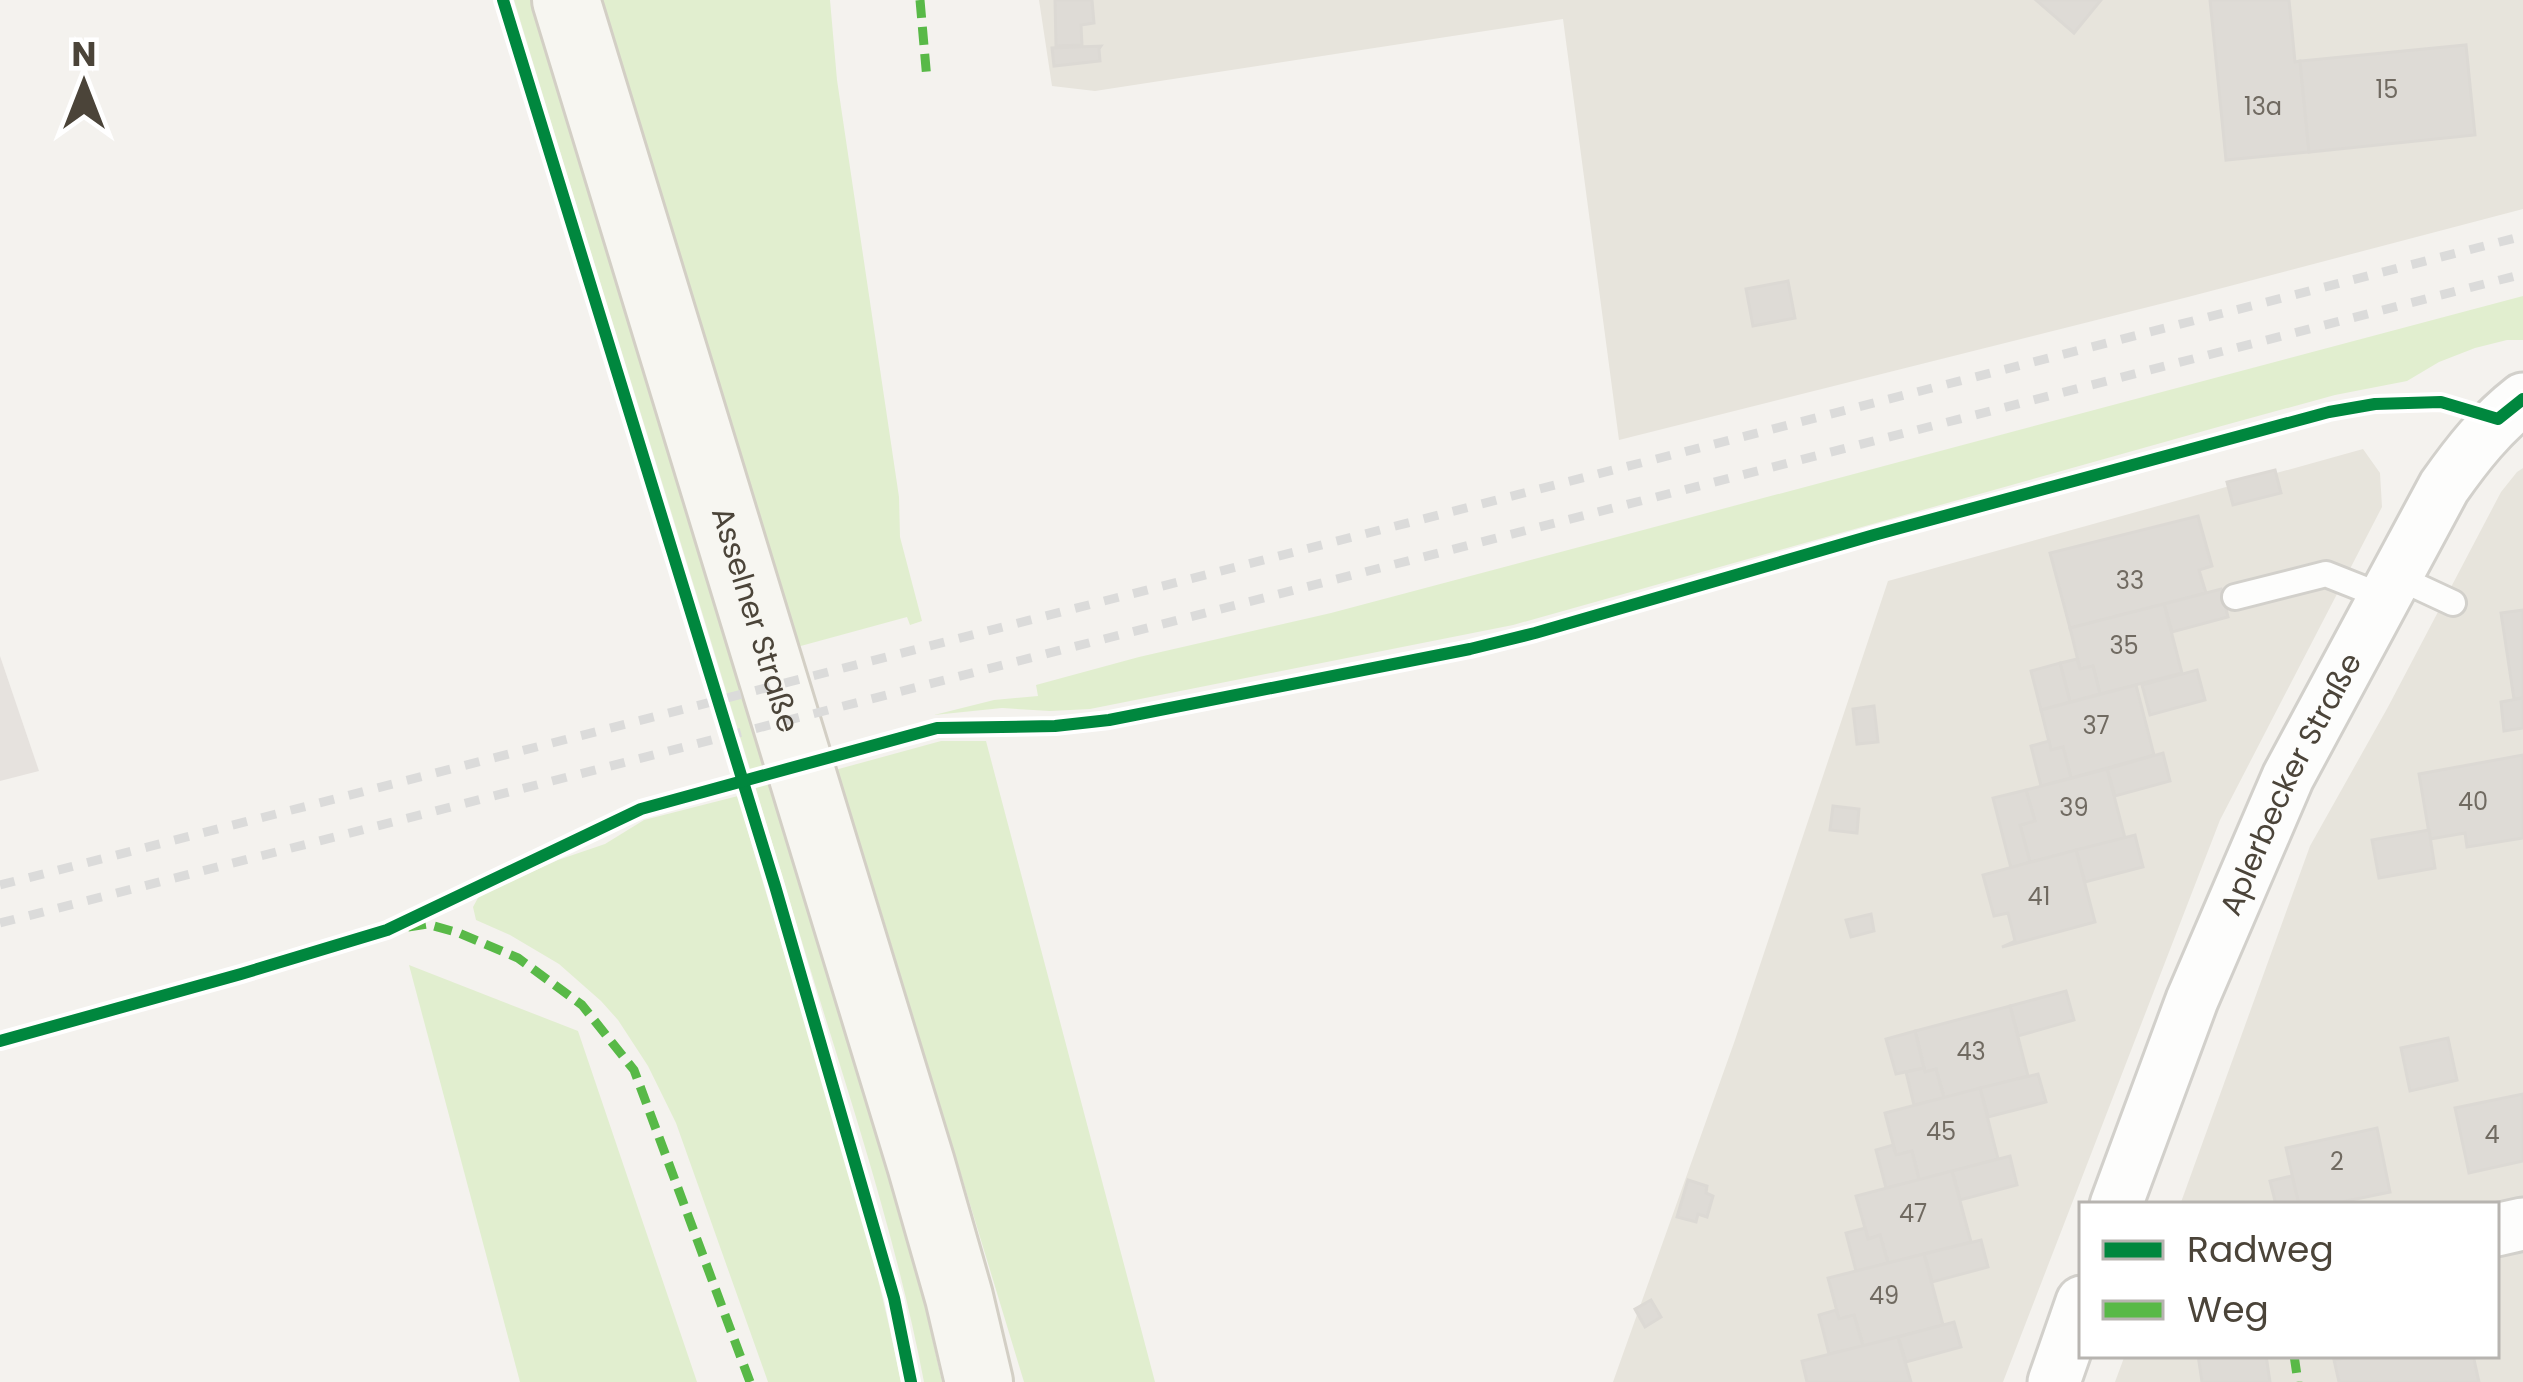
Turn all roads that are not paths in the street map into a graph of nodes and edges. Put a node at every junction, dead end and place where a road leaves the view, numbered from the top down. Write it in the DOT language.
graph roads {
  1 [pos="566,0"];
  2 [pos="2523,399"];
  3 [pos="2389,586"];
  4 [pos="2235,597"];
  5 [pos="2453,603"];
  6 [pos="2117,1202"];
  7 [pos="2079,1310"];
  8 [pos="979,1382"];
  9 [pos="2054,1382"];
  1 -- 8 [label="main road, Asselner Straße"];
  2 -- 3 [label="street, Aplerbecker Straße"];
  3 -- 4 [label="lane"];
  3 -- 5 [label="lane"];
  3 -- 6 [label="street, Aplerbecker Straße"];
  7 -- 9 [label="street"];
}
